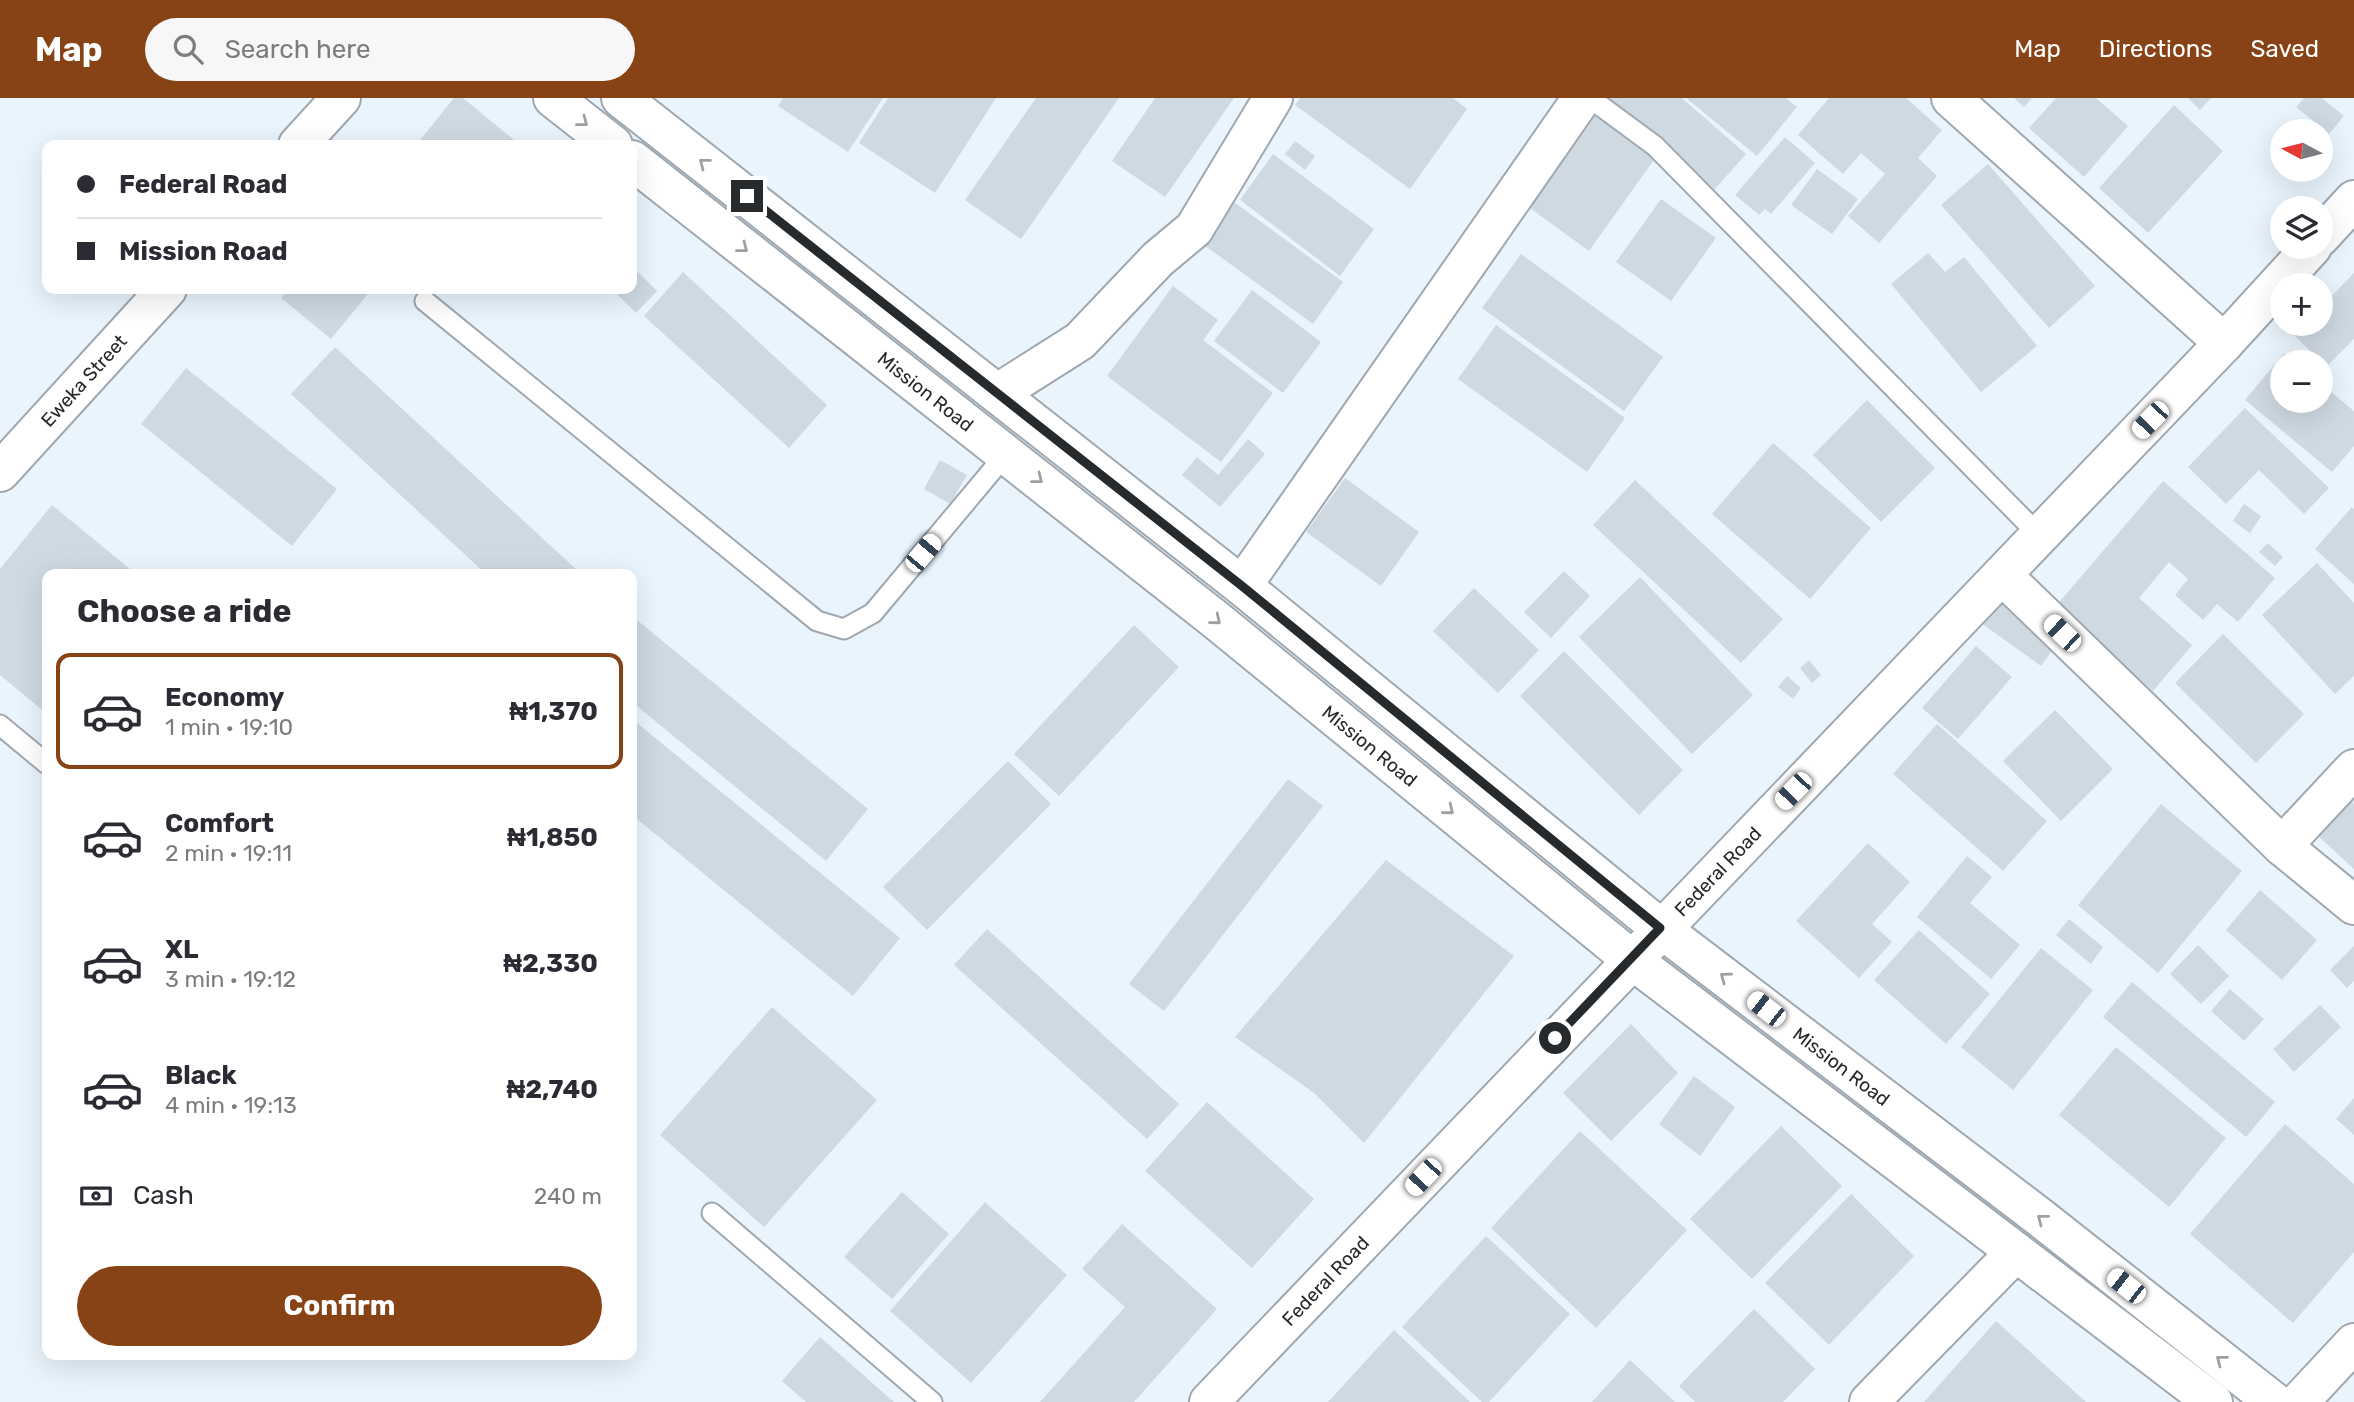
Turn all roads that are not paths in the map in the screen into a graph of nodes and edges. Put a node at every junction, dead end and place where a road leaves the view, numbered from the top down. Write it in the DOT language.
graph roads {
  1 [pos="341,98"];
  2 [pos="553,98"];
  3 [pos="621,98"];
  4 [pos="1273,98"];
  5 [pos="1581,98"];
  6 [pos="1590,98"];
  7 [pos="1951,98"];
  8 [pos="303,140"];
  9 [pos="607,140"];
  10 [pos="637,164"];
  11 [pos="2354,201"];
  12 [pos="2333,223"];
  13 [pos="2301,259"];
  14 [pos="162,294"];
  15 [pos="425,301"];
  16 [pos="2224,343"];
  17 [pos="998,393"];
  18 [pos="1006,454"];
  19 [pos="0,472"];
  20 [pos="2039,536"];
  21 [pos="2002,575"];
  22 [pos="1242,586"];
  23 [pos="0,725"];
  24 [pos="42,760"];
  25 [pos="2354,769"];
  26 [pos="2281,846"];
  27 [pos="2354,905"];
  28 [pos="1660,928"];
  29 [pos="1631,958"];
  30 [pos="712,1213"];
  31 [pos="2016,1252"];
  32 [pos="2354,1343"];
  33 [pos="1215,1400"];
  34 [pos="932,1402"];
  35 [pos="1869,1402"];
  36 [pos="2213,1402"];
  37 [pos="2274,1402"];
  38 [pos="2299,1402"];
  1 -- 8 [label="street"];
  2 -- 9 [label="street, one-way"];
  17 -- 3 [label="street, Mission Road, one-way"];
  4 -- 17 [label="street"];
  5 -- 22 [label="street"];
  6 -- 20 [label="lane"];
  7 -- 16 [label="street"];
  10 -- 18 [label="street, Mission Road, one-way"];
  11 -- 12 [label="street"];
  13 -- 16 [label="street, Federal Road"];
  14 -- 19 [label="street, Eweka Street"];
  15 -- 18 [label="lane"];
  16 -- 20 [label="street, Federal Road"];
  17 -- 22 [label="street, Mission Road"];
  18 -- 29 [label="street, Mission Road, one-way"];
  20 -- 21 [label="street, Federal Road"];
  21 -- 26 [label="street"];
  21 -- 28 [label="street, Federal Road"];
  22 -- 28 [label="street, Mission Road"];
  23 -- 24 [label="lane"];
  25 -- 26 [label="street"];
  26 -- 27 [label="street"];
  28 -- 29 [label="street, Federal Road"];
  37 -- 28 [label="street, Mission Road, one-way"];
  29 -- 31 [label="street, Mission Road"];
  29 -- 33 [label="street, Federal Road"];
  30 -- 34 [label="lane"];
  31 -- 35 [label="street"];
  31 -- 36 [label="street, Mission Road"];
  32 -- 38 [label="street"];
}
